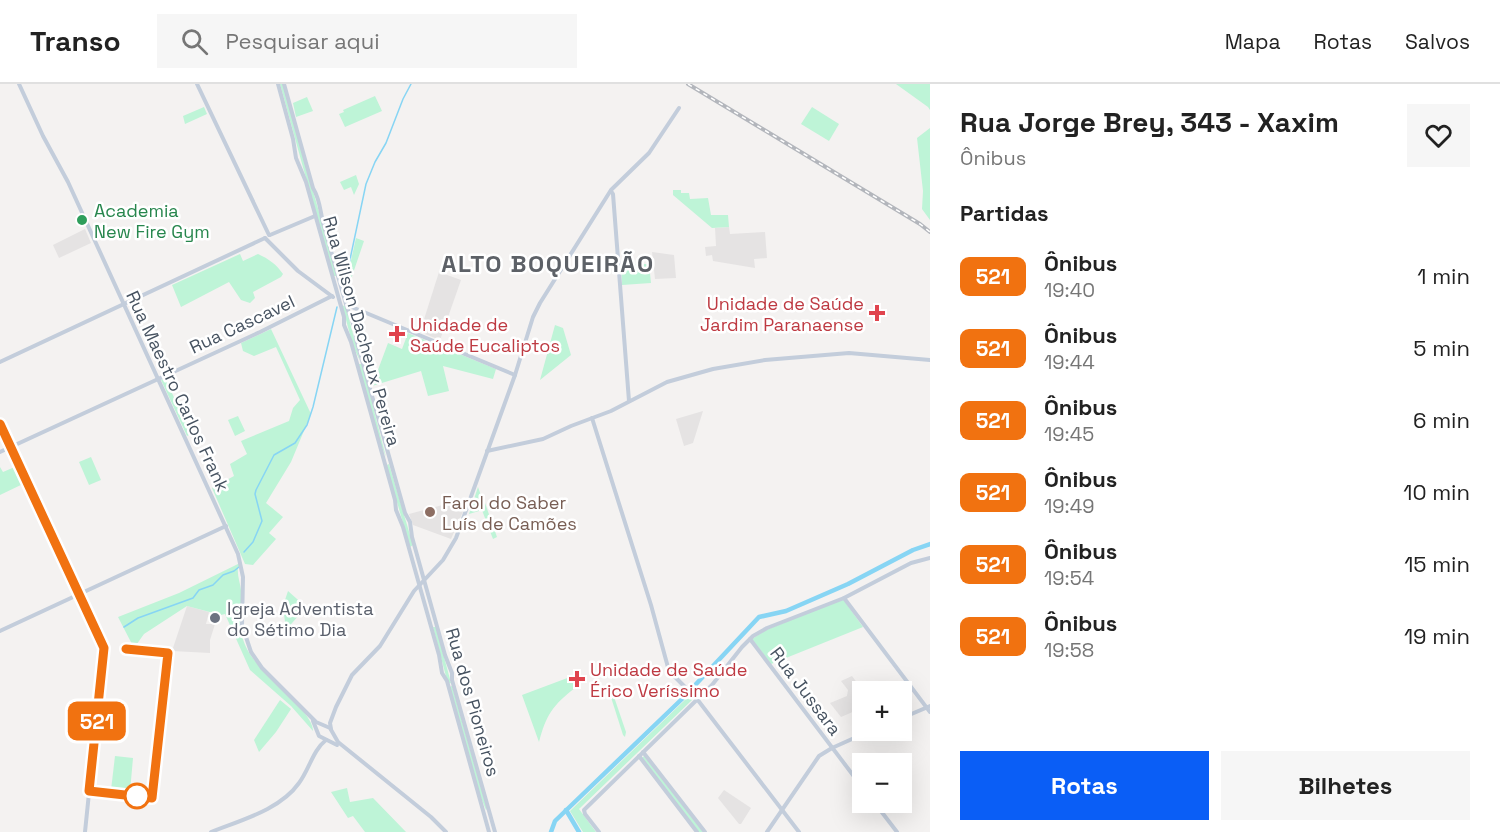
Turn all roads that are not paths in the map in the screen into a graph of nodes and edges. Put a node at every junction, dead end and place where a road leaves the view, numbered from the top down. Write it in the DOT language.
graph roads {
  1 [pos="19,84"];
  2 [pos="197,84"];
  3 [pos="278,84"];
  4 [pos="284,84"];
  5 [pos="287,93"];
  6 [pos="281,95"];
  7 [pos="679,108"];
  8 [pos="610,190"];
  9 [pos="315,216"];
  10 [pos="269,237"];
  11 [pos="339,278"];
  12 [pos="333,280"];
  13 [pos="336,291"];
  14 [pos="332,296"];
  15 [pos="339,301"];
  16 [pos="124,305"];
  17 [pos="346,305"];
  18 [pos="353,308"];
  19 [pos="348,312"];
  20 [pos="362,360"];
  21 [pos="930,360"];
  22 [pos="356,361"];
  23 [pos="0,362"];
  24 [pos="515,375"];
  25 [pos="158,379"];
  26 [pos="629,401"];
  27 [pos="592,418"];
  28 [pos="0,424"];
  29 [pos="11,447"];
  30 [pos="487,451"];
  31 [pos="0,452"];
  32 [pos="389,455"];
  33 [pos="383,457"];
  34 [pos="391,464"];
  35 [pos="386,465"];
  36 [pos="226,526"];
  37 [pos="415,548"];
  38 [pos="409,549"];
  39 [pos="930,558"];
  40 [pos="424,580"];
  41 [pos="419,585"];
  42 [pos="80,594"];
  43 [pos="844,598"];
  44 [pos="436,625"];
  45 [pos="430,626"];
  46 [pos="0,632"];
  47 [pos="750,639"];
  48 [pos="453,686"];
  49 [pos="448,687"];
  50 [pos="697,701"];
  51 [pos="299,704"];
  52 [pos="336,707"];
  53 [pos="928,707"];
  54 [pos="930,712"];
  55 [pos="912,714"];
  56 [pos="323,725"];
  57 [pos="332,731"];
  58 [pos="318,734"];
  59 [pos="852,739"];
  60 [pos="327,740"];
  61 [pos="832,748"];
  62 [pos="643,752"];
  63 [pos="350,754"];
  64 [pos="639,756"];
  65 [pos="311,762"];
  66 [pos="852,774"];
  67 [pos="489,809"];
  68 [pos="782,809"];
  69 [pos="483,810"];
  70 [pos="882,813"];
  71 [pos="491,816"];
  72 [pos="485,818"];
  73 [pos="85,832"];
  74 [pos="211,832"];
  75 [pos="446,832"];
  76 [pos="489,832"];
  77 [pos="495,832"];
  78 [pos="599,832"];
  79 [pos="697,832"];
  80 [pos="705,832"];
  81 [pos="766,832"];
  82 [pos="799,832"];
  83 [pos="897,832"];
  1 -- 16 [label="main road, Rua Maestro Carlos Frank"];
  2 -- 10 [label="main road"];
  3 -- 6 [label="main road, Rua Wilson Dacheux Pereira"];
  4 -- 5 [label="main road, Rua Wilson Dacheux Pereira"];
  5 -- 6 [label="main road"];
  5 -- 11 [label="main road, Rua Wilson Dacheux Pereira"];
  6 -- 9 [label="main road, Rua Wilson Dacheux Pereira"];
  7 -- 8 [label="main road"];
  8 -- 24 [label="main road"];
  8 -- 26 [label="main road"];
  9 -- 10 [label="main road"];
  9 -- 12 [label="main road, Rua Wilson Dacheux Pereira"];
  10 -- 14 [label="main road"];
  10 -- 16 [label="main road"];
  11 -- 12 [label="main road"];
  11 -- 17 [label="main road, Rua Wilson Dacheux Pereira"];
  12 -- 13 [label="main road, Rua Wilson Dacheux Pereira"];
  13 -- 14 [label="main road, Rua Cascavel"];
  13 -- 15 [label="main road, Rua Wilson Dacheux Pereira"];
  14 -- 15 [label="main road"];
  14 -- 25 [label="main road, Rua Cascavel"];
  15 -- 17 [label="main road"];
  15 -- 22 [label="main road, Rua Wilson Dacheux Pereira"];
  16 -- 23 [label="main road"];
  16 -- 25 [label="main road, Rua Maestro Carlos Frank"];
  17 -- 18 [label="main road"];
  17 -- 19 [label="main road, Rua Wilson Dacheux Pereira"];
  18 -- 19 [label="main road"];
  18 -- 24 [label="main road"];
  19 -- 20 [label="main road, Rua Wilson Dacheux Pereira"];
  20 -- 22 [label="main road"];
  20 -- 32 [label="main road, Rua Wilson Dacheux Pereira"];
  21 -- 26 [label="main road"];
  22 -- 33 [label="main road, Rua Wilson Dacheux Pereira"];
  24 -- 30 [label="main road"];
  25 -- 29 [label="main road, Rua Cascavel"];
  25 -- 36 [label="main road, Rua Maestro Carlos Frank"];
  26 -- 27 [label="main road"];
  27 -- 30 [label="main road"];
  27 -- 50 [label="main road"];
  28 -- 29 [label="main road"];
  29 -- 31 [label="main road, Rua Cascavel"];
  29 -- 42 [label="main road"];
  30 -- 40 [label="main road"];
  32 -- 33 [label="main road"];
  32 -- 34 [label="main road, Rua Wilson Dacheux Pereira"];
  33 -- 35 [label="main road, Rua Wilson Dacheux Pereira"];
  34 -- 35 [label="main road"];
  34 -- 37 [label="main road, Rua Wilson Dacheux Pereira"];
  35 -- 38 [label="main road, Rua Wilson Dacheux Pereira"];
  36 -- 42 [label="main road"];
  36 -- 51 [label="main road, Rua Maestro Carlos Frank"];
  37 -- 38 [label="main road"];
  37 -- 40 [label="main road, Rua Wilson Dacheux Pereira"];
  38 -- 41 [label="main road, Rua Wilson Dacheux Pereira"];
  39 -- 43 [label="main road"];
  40 -- 41 [label="main road"];
  40 -- 44 [label="main road, Rua dos Pioneiros"];
  41 -- 45 [label="main road, Rua dos Pioneiros"];
  41 -- 52 [label="main road"];
  42 -- 46 [label="main road"];
  42 -- 73 [label="main road"];
  43 -- 47 [label="main road"];
  43 -- 53 [label="main road"];
  44 -- 45 [label="main road"];
  44 -- 48 [label="main road, Rua dos Pioneiros"];
  45 -- 49 [label="main road, Rua dos Pioneiros"];
  47 -- 50 [label="main road"];
  47 -- 61 [label="main road, Rua Jussara"];
  48 -- 49 [label="main road"];
  48 -- 67 [label="main road, Rua dos Pioneiros"];
  49 -- 69 [label="main road, Rua dos Pioneiros"];
  50 -- 62 [label="main road"];
  50 -- 68 [label="main road"];
  51 -- 56 [label="main road, Rua Maestro Carlos Frank"];
  51 -- 58 [label="main road, Rua Maestro Carlos Frank"];
  52 -- 56 [label="main road"];
  52 -- 57 [label="main road"];
  53 -- 54 [label="main road"];
  53 -- 55 [label="main road"];
  56 -- 57 [label="main road, Rua Maestro Carlos Frank"];
  56 -- 58 [label="main road"];
  57 -- 60 [label="main road"];
  57 -- 63 [label="main road, Rua Maestro Carlos Frank"];
  58 -- 60 [label="main road"];
  58 -- 65 [label="main road"];
  59 -- 61 [label="main road"];
  60 -- 63 [label="main road"];
  60 -- 65 [label="main road"];
  61 -- 66 [label="main road, Rua Jussara"];
  61 -- 68 [label="main road"];
  62 -- 64 [label="main road"];
  62 -- 80 [label="main road"];
  63 -- 75 [label="main road"];
  64 -- 78 [label="main road"];
  64 -- 79 [label="main road"];
  65 -- 74 [label="main road"];
  67 -- 69 [label="main road"];
  67 -- 71 [label="main road, Rua dos Pioneiros"];
  68 -- 81 [label="main road"];
  68 -- 82 [label="main road"];
  69 -- 72 [label="main road, Rua dos Pioneiros"];
  70 -- 83 [label="main road"];
  71 -- 72 [label="main road"];
  71 -- 77 [label="main road, Rua dos Pioneiros"];
  72 -- 76 [label="main road, Rua dos Pioneiros"];
}
